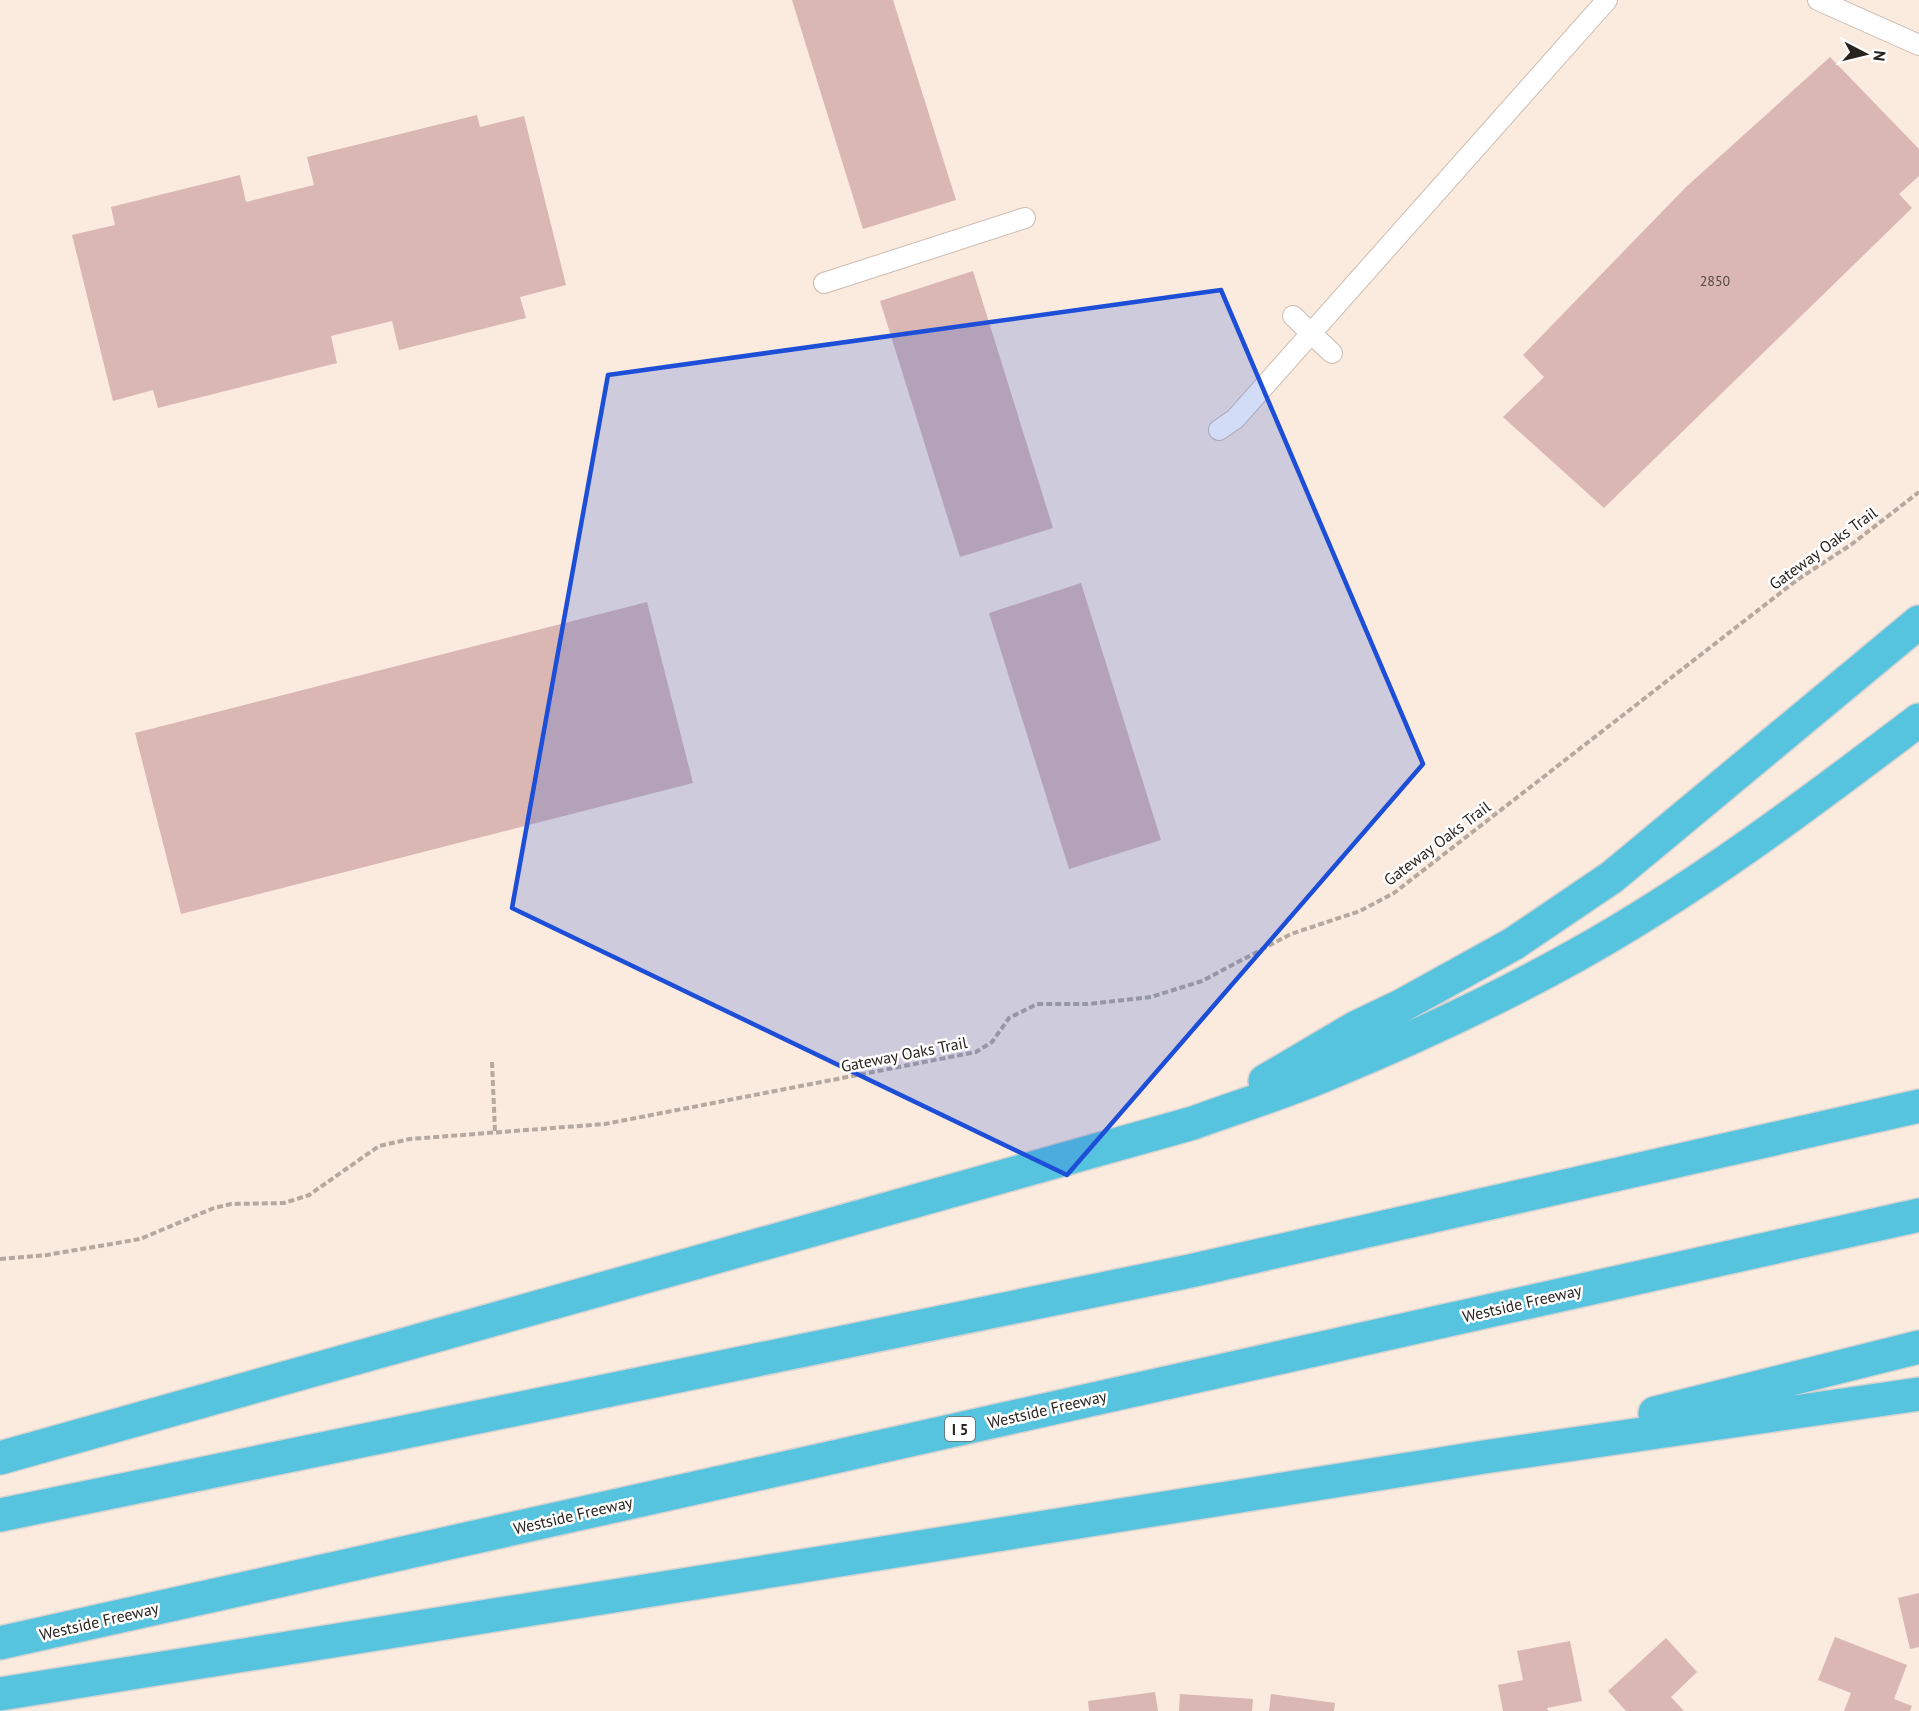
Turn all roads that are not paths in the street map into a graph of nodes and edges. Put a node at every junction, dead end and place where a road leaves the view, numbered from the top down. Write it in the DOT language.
graph roads {
  1 [pos="1607,0"];
  2 [pos="1818,0"];
  3 [pos="1919,45"];
  4 [pos="1025,218"];
  5 [pos="824,284"];
  6 [pos="1293,316"];
  7 [pos="1312,333"];
  8 [pos="1332,353"];
  9 [pos="1219,430"];
  10 [pos="1919,622"];
  11 [pos="1919,720"];
  12 [pos="1919,1106"];
  13 [pos="1193,1123"];
  14 [pos="1919,1215"];
  15 [pos="1919,1347"];
  16 [pos="1919,1394"];
  17 [pos="1484,1456"];
  18 [pos="0,1458"];
  19 [pos="0,1515"];
  20 [pos="0,1643"];
  21 [pos="0,1694"];
  1 -- 7 [label="lane"];
  2 -- 3 [label="lane"];
  4 -- 5 [label="lane"];
  6 -- 7 [label="lane"];
  7 -- 8 [label="lane"];
  7 -- 9 [label="lane"];
  10 -- 13 [label="highway"];
  11 -- 13 [label="highway"];
  12 -- 19 [label="highway"];
  13 -- 18 [label="highway"];
  14 -- 20 [label="highway, Westside Freeway / I 5"];
  15 -- 17 [label="highway"];
  16 -- 17 [label="highway"];
  17 -- 21 [label="highway"];
}
